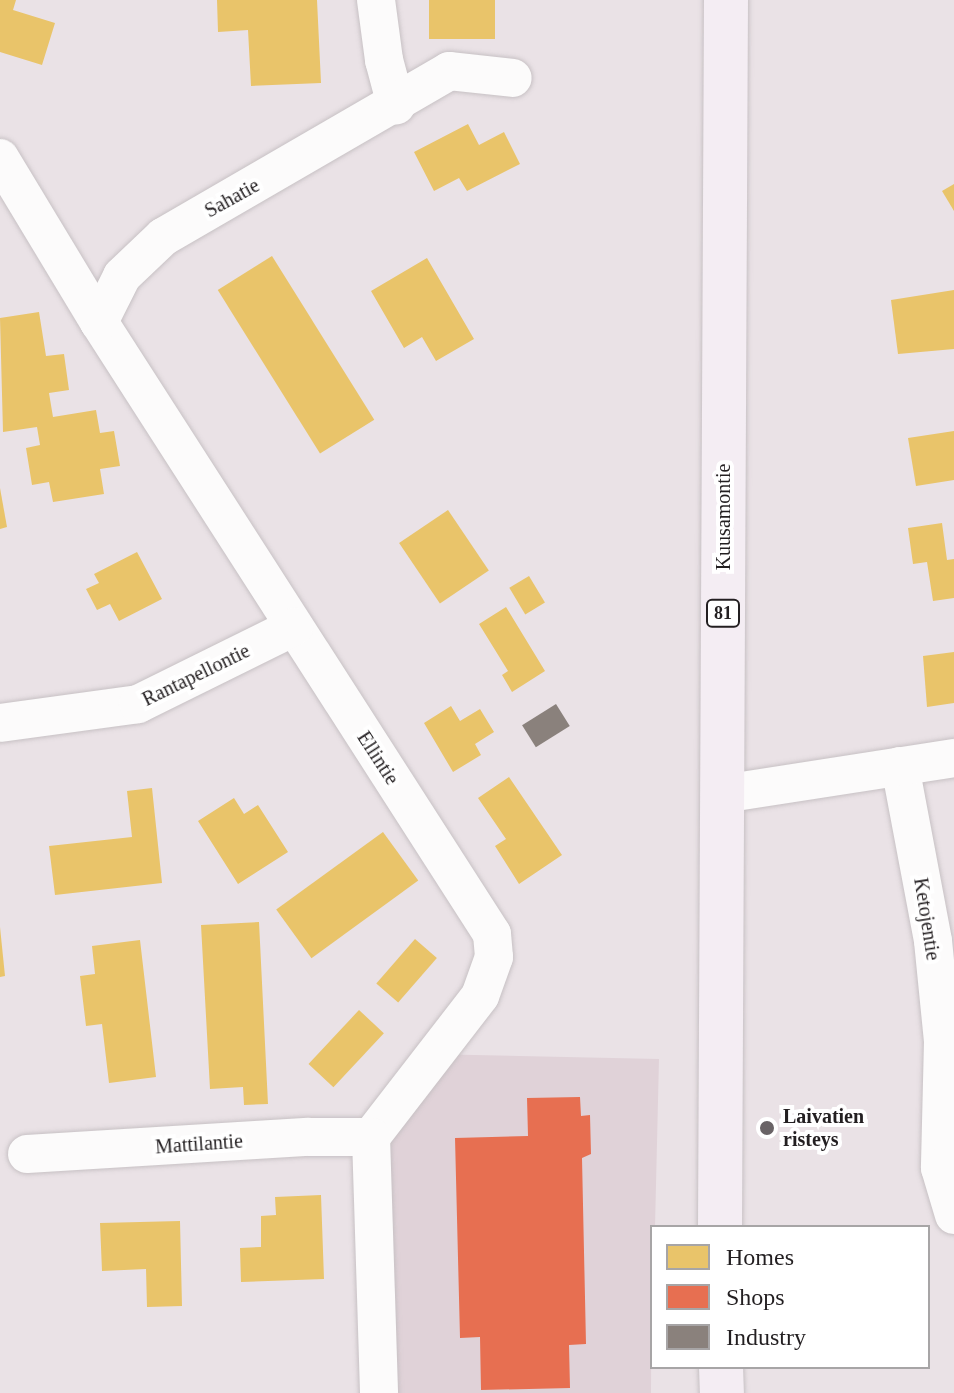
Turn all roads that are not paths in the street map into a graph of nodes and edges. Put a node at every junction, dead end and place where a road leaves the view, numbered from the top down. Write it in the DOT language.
graph roads {
  1 [pos="376,0"];
  2 [pos="726,0"];
  3 [pos="513,78"];
  4 [pos="396,105"];
  5 [pos="0,158"];
  6 [pos="99,322"];
  7 [pos="294,627"];
  8 [pos="0,723"];
  9 [pos="954,758"];
  10 [pos="900,766"];
  11 [pos="722,794"];
  12 [pos="947,1006"];
  13 [pos="371,1137"];
  14 [pos="27,1154"];
  15 [pos="954,1215"];
  16 [pos="720,1225"];
  17 [pos="721,1369"];
  18 [pos="379,1393"];
  19 [pos="722,1393"];
  1 -- 4 [label="street"];
  2 -- 11 [label="main road, Kuusamontie / 81"];
  3 -- 4 [label="street, Sahatie"];
  4 -- 6 [label="street, Sahatie"];
  5 -- 6 [label="street, Ellintie"];
  6 -- 7 [label="street, Ellintie"];
  7 -- 8 [label="street, Rantapellontie"];
  7 -- 13 [label="street, Ellintie"];
  9 -- 10 [label="street"];
  10 -- 11 [label="street"];
  10 -- 12 [label="street, Ketojentie"];
  11 -- 16 [label="main road, Kuusamontie / 81"];
  12 -- 15 [label="street, Ketojentie"];
  13 -- 14 [label="street, Mattilantie"];
  13 -- 18 [label="street"];
  17 -- 19 [label="main road"];
}
